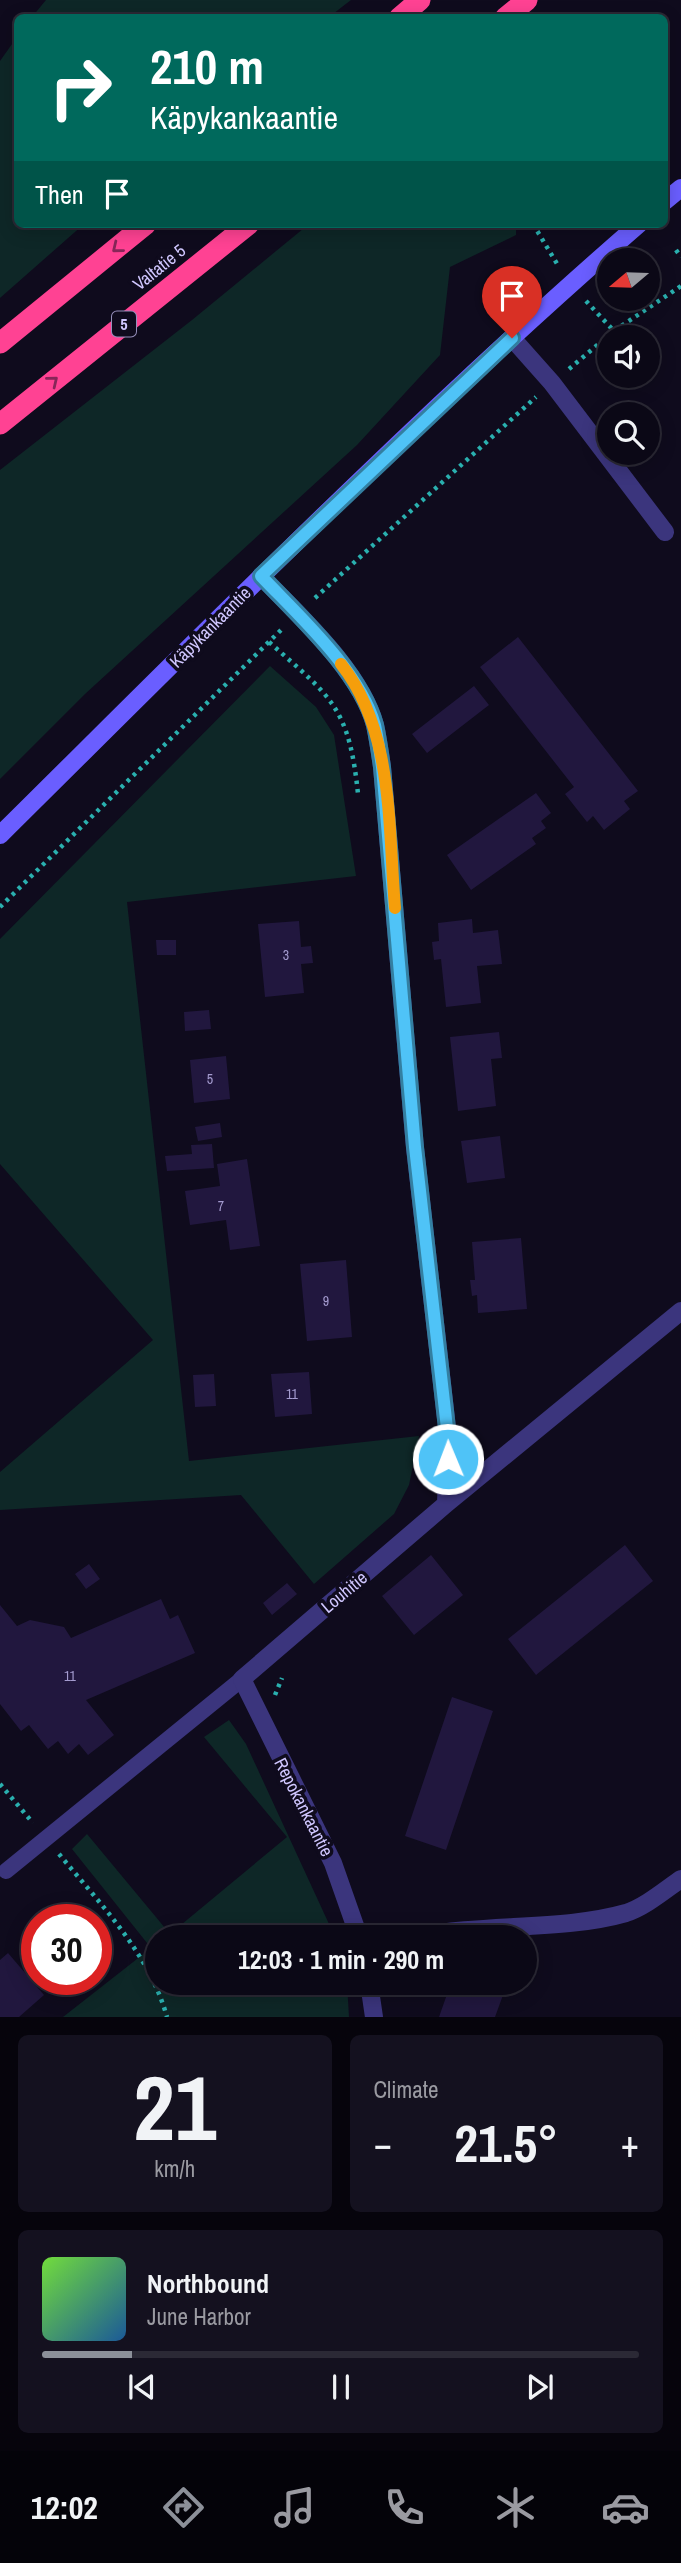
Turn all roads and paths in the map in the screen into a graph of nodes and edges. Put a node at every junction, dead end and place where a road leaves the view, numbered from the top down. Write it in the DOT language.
graph roads {
  1 [pos="420,0"];
  2 [pos="527,0"];
  3 [pos="404,14"];
  4 [pos="510,14"];
  5 [pos="141,228"];
  6 [pos="244,228"];
  7 [pos="635,228"];
  8 [pos="676,250"];
  9 [pos="681,257"];
  10 [pos="681,286"];
  11 [pos="512,338"];
  12 [pos="0,343"];
  13 [pos="552,383"];
  14 [pos="0,424"];
  15 [pos="665,532"];
  16 [pos="261,576"];
  17 [pos="297,614"];
  18 [pos="269,642"];
  19 [pos="359,802"];
  20 [pos="0,835"];
  21 [pos="0,907"];
  22 [pos="681,1311"];
  23 [pos="446,1504"];
  24 [pos="268,1657"];
  25 [pos="242,1679"];
  26 [pos="274,1699"];
  27 [pos="0,1784"];
  28 [pos="45,1838"];
  29 [pos="6,1871"];
  30 [pos="681,1879"];
  31 [pos="355,1925"];
  32 [pos="518,1925"];
  33 [pos="371,1995"];
  34 [pos="167,2017"];
  35 [pos="374,2017"];
  1 -- 3 [label="highway"];
  2 -- 4 [label="highway"];
  5 -- 12 [label="highway, one-way"];
  14 -- 6 [label="highway, Valtatie 5 / 5, one-way"];
  7 -- 11 [label="street, Käpykankaantie"];
  8 -- 9 [label="path"];
  10 -- 13 [label="path"];
  11 -- 13 [label="street"];
  11 -- 16 [label="street, Käpykankaantie"];
  13 -- 15 [label="street"];
  13 -- 17 [label="path"];
  16 -- 17 [label="street"];
  16 -- 20 [label="street, Käpykankaantie"];
  17 -- 18 [label="path"];
  17 -- 23 [label="street"];
  18 -- 19 [label="path"];
  18 -- 21 [label="path"];
  22 -- 23 [label="street, Louhitie"];
  23 -- 24 [label="street, Louhitie"];
  24 -- 25 [label="street, Louhitie"];
  24 -- 26 [label="path"];
  25 -- 28 [label="lane, Louhitie"];
  25 -- 31 [label="street, Repokankaantie"];
  27 -- 28 [label="path"];
  28 -- 29 [label="lane, Louhitie"];
  28 -- 34 [label="path"];
  30 -- 32 [label="street"];
  33 -- 35 [label="street"];
}
